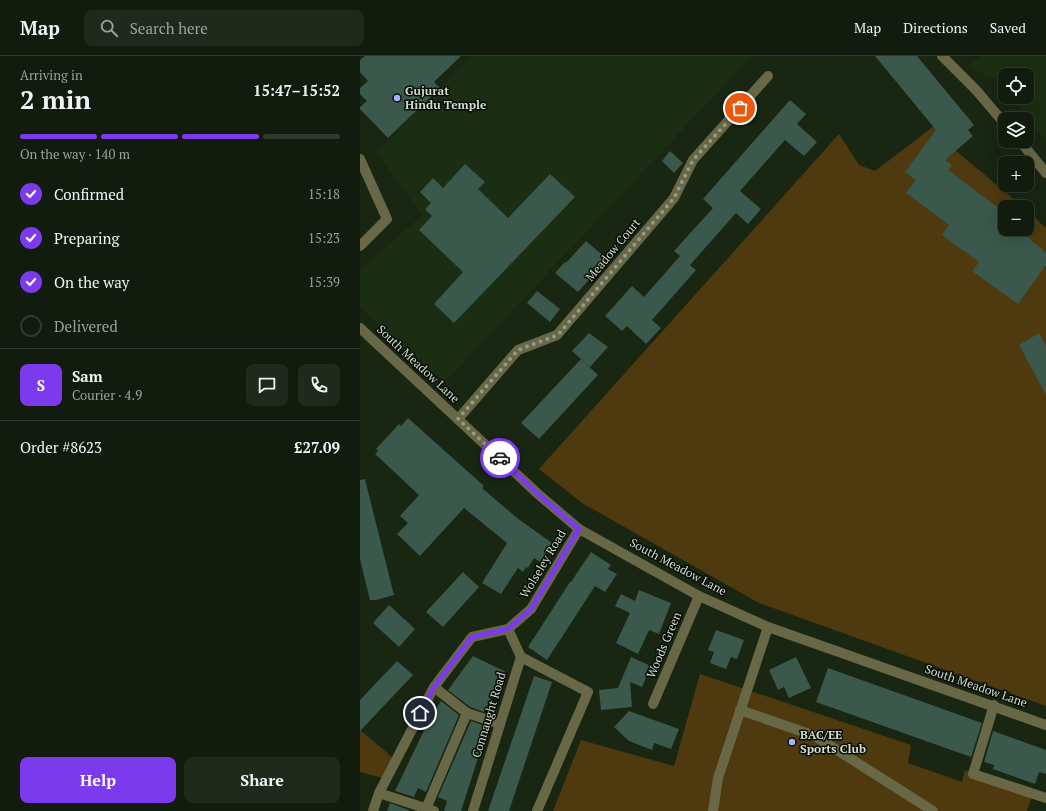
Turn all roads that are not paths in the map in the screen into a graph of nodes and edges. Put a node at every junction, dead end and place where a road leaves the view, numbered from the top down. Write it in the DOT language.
graph roads {
  1 [pos="942,56"];
  2 [pos="768,76"];
  3 [pos="998,116"];
  4 [pos="1026,148"];
  5 [pos="360,159"];
  6 [pos="1046,172"];
  7 [pos="360,246"];
  8 [pos="360,328"];
  9 [pos="458,419"];
  10 [pos="579,529"];
  11 [pos="699,596"];
  12 [pos="768,627"];
  13 [pos="508,629"];
  14 [pos="521,657"];
  15 [pos="434,687"];
  16 [pos="653,704"];
  17 [pos="994,705"];
  18 [pos="740,710"];
  19 [pos="466,713"];
  20 [pos="500,724"];
  21 [pos="1046,725"];
  22 [pos="379,792"];
  23 [pos="1046,798"];
  24 [pos="428,810"];
  25 [pos="373,811"];
  26 [pos="473,811"];
  27 [pos="537,811"];
  28 [pos="713,811"];
  29 [pos="933,811"];
  1 -- 3 [label="street"];
  2 -- 9 [label="street, Meadow Court"];
  4 -- 6 [label="street"];
  5 -- 7 [label="street"];
  8 -- 9 [label="street, South Meadow Lane"];
  9 -- 10 [label="street, South Meadow Lane"];
  10 -- 11 [label="street, South Meadow Lane"];
  10 -- 13 [label="street, Wolseley Road"];
  11 -- 12 [label="street, South Meadow Lane"];
  11 -- 16 [label="street, Woods Green"];
  12 -- 17 [label="street, South Meadow Lane"];
  12 -- 18 [label="street"];
  13 -- 14 [label="street"];
  13 -- 15 [label="street, Wolseley Road"];
  14 -- 20 [label="street, Connaught Road"];
  14 -- 27 [label="street"];
  15 -- 19 [label="street"];
  15 -- 22 [label="street, Wolseley Road"];
  17 -- 21 [label="street, South Meadow Lane"];
  17 -- 23 [label="street"];
  18 -- 28 [label="street"];
  18 -- 29 [label="street"];
  19 -- 20 [label="street"];
  19 -- 24 [label="street"];
  20 -- 26 [label="street, Connaught Road"];
  22 -- 24 [label="street"];
  22 -- 25 [label="street, Wolseley Road"];
}
